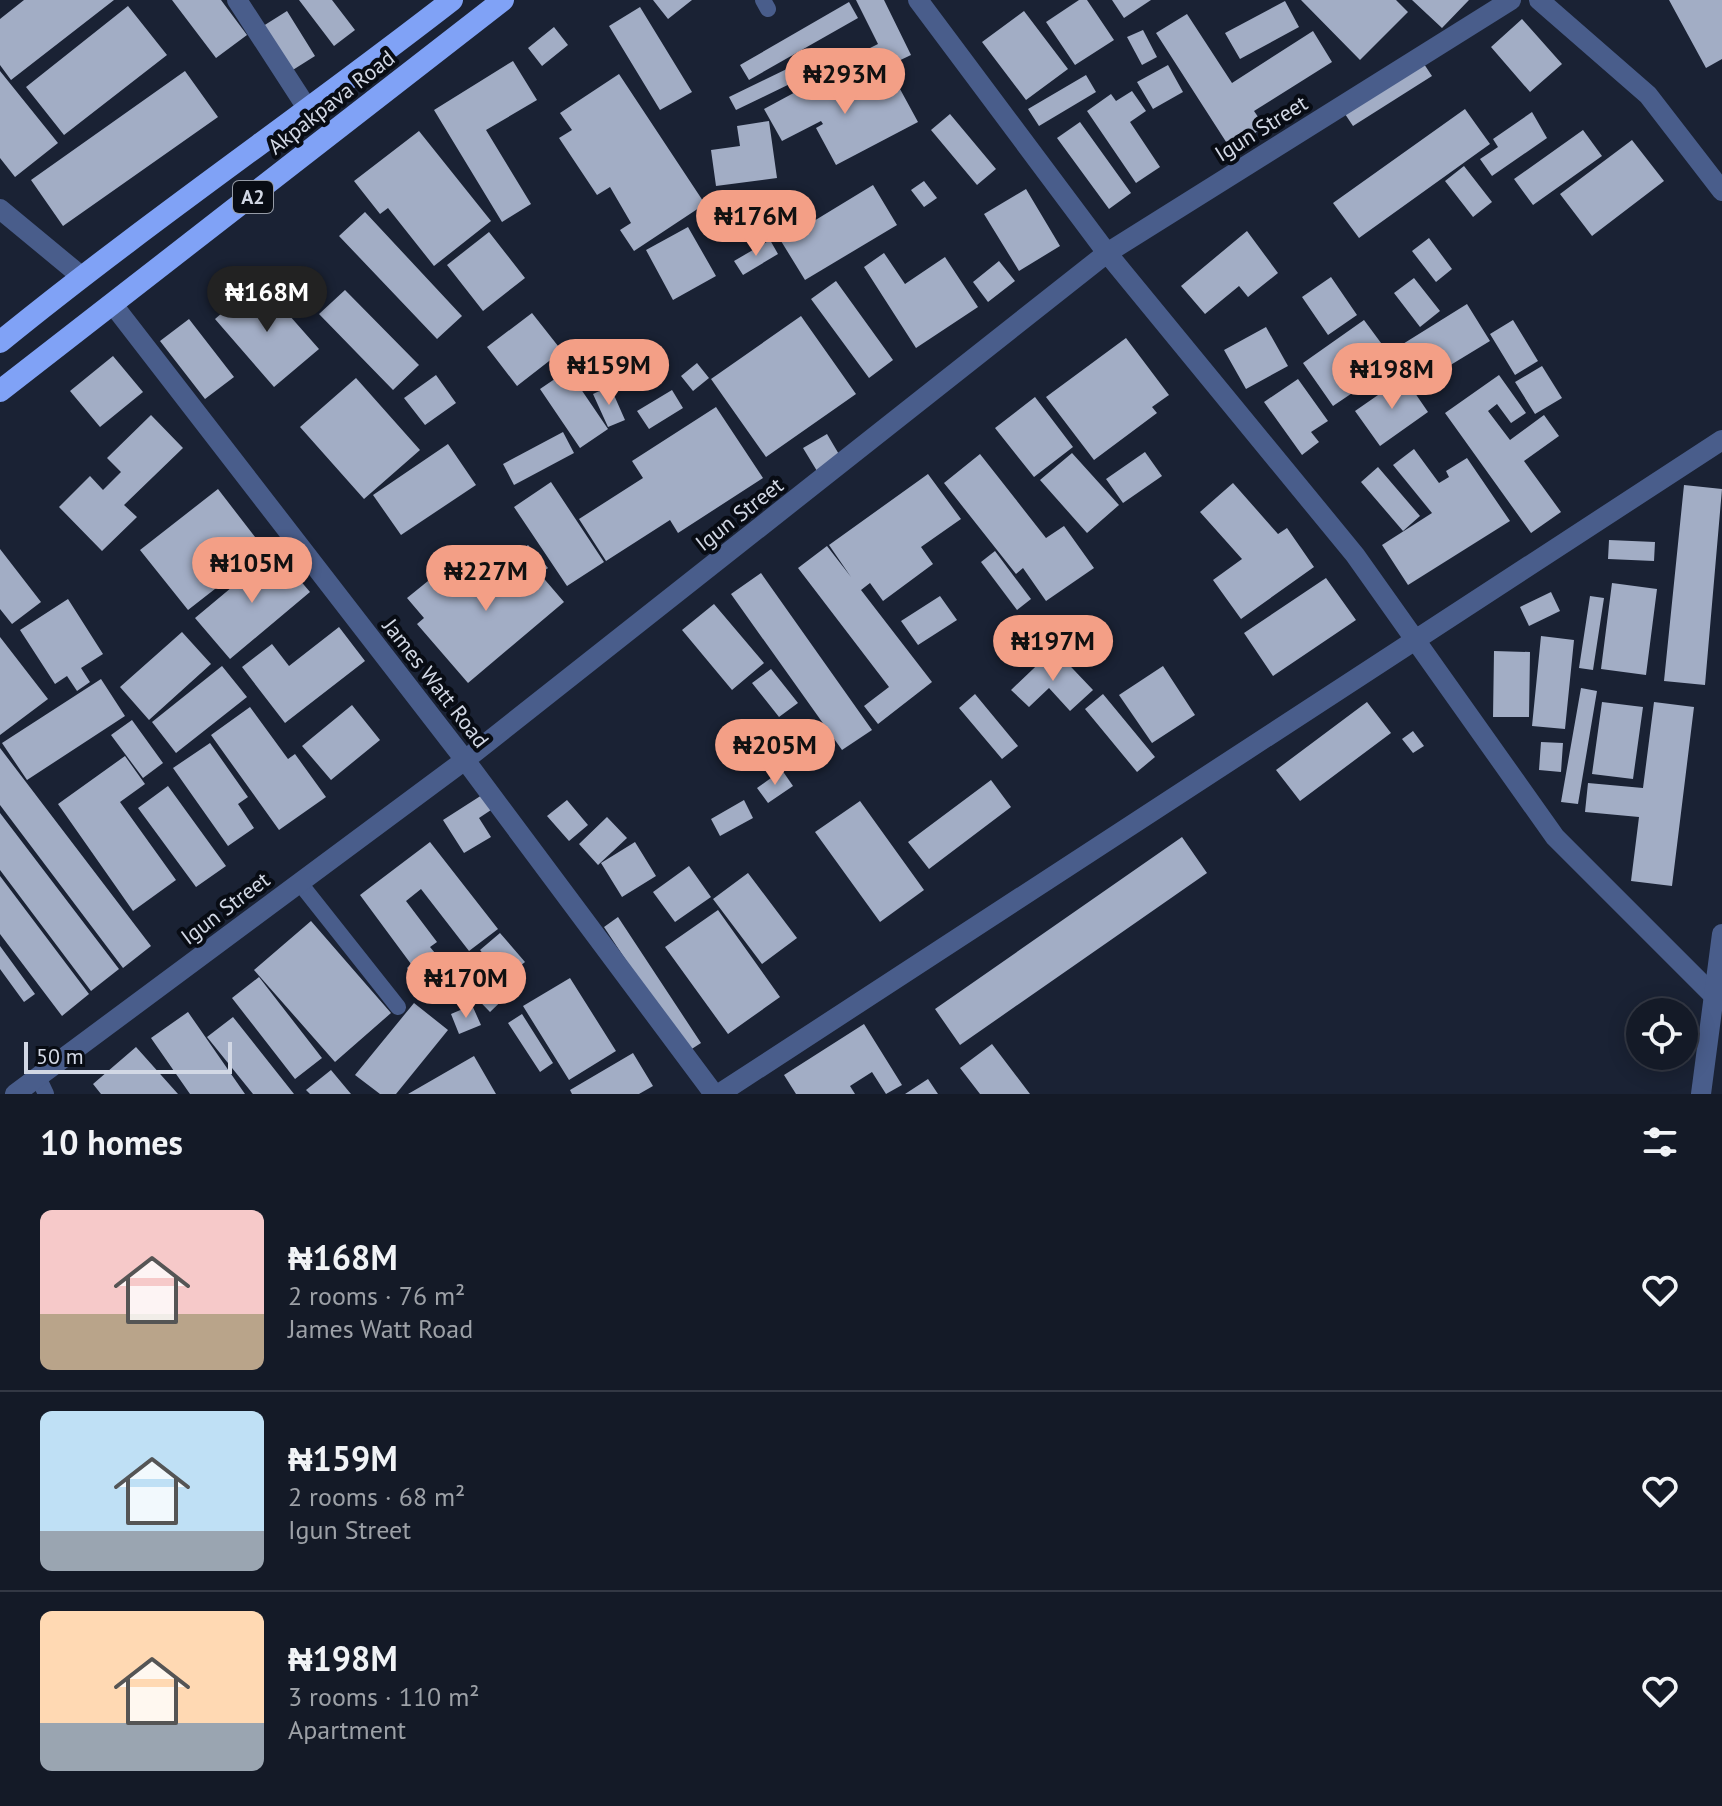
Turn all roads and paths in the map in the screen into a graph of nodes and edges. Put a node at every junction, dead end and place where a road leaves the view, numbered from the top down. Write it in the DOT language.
graph roads {
  1 [pos="237,0"];
  2 [pos="452,0"];
  3 [pos="503,0"];
  4 [pos="918,0"];
  5 [pos="1511,0"];
  6 [pos="1539,0"];
  7 [pos="309,111"];
  8 [pos="1722,191"];
  9 [pos="0,209"];
  10 [pos="1107,253"];
  11 [pos="81,276"];
  12 [pos="114,306"];
  13 [pos="0,342"];
  14 [pos="0,391"];
  15 [pos="1722,440"];
  16 [pos="1413,640"];
  17 [pos="465,760"];
  18 [pos="299,882"];
  19 [pos="1722,934"];
  20 [pos="1718,997"];
  21 [pos="398,1007"];
  22 [pos="42,1085"];
  23 [pos="15,1094"];
  24 [pos="716,1094"];
  25 [pos="1701,1094"];
  1 -- 7 [label="street"];
  2 -- 7 [label="highway, Akpakpava Road / A2"];
  3 -- 12 [label="highway, Akpakpava Road / A2"];
  4 -- 10 [label="street"];
  5 -- 10 [label="street, Igun Street"];
  6 -- 8 [label="street"];
  7 -- 11 [label="highway, Akpakpava Road / A2"];
  9 -- 11 [label="street"];
  10 -- 16 [label="street"];
  10 -- 17 [label="street, Igun Street"];
  11 -- 13 [label="highway, Akpakpava Road / A2"];
  12 -- 14 [label="highway, Akpakpava Road / A2"];
  12 -- 17 [label="street, James Watt Road"];
  15 -- 16 [label="street"];
  16 -- 20 [label="street"];
  16 -- 24 [label="street"];
  17 -- 18 [label="street, Igun Street"];
  17 -- 24 [label="street, James Watt Road"];
  18 -- 21 [label="lane"];
  18 -- 22 [label="street, Igun Street"];
  19 -- 20 [label="street"];
  20 -- 25 [label="street"];
  22 -- 23 [label="street, Igun Street"];
}
